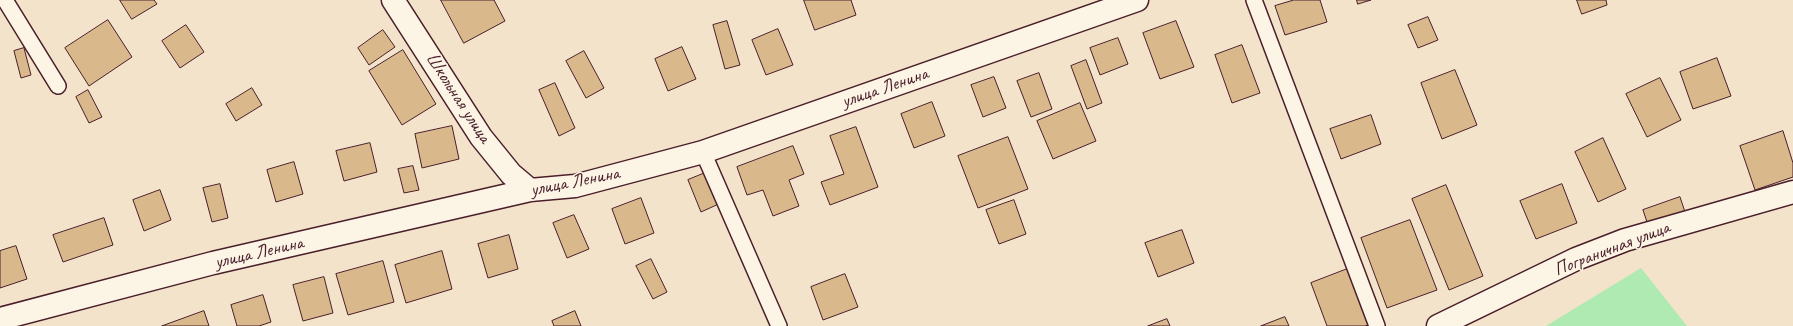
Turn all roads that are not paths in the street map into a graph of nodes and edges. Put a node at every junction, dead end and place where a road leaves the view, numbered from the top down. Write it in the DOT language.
graph roads {
  1 [pos="5,0"];
  2 [pos="393,0"];
  3 [pos="1137,0"];
  4 [pos="1254,0"];
  5 [pos="58,86"];
  6 [pos="703,152"];
  7 [pos="530,190"];
  8 [pos="1793,192"];
  9 [pos="0,318"];
  10 [pos="779,326"];
  11 [pos="1377,326"];
  12 [pos="1438,326"];
  1 -- 5 [label="lane"];
  2 -- 7 [label="street, Школьная улица"];
  3 -- 6 [label="street, улица Ленина"];
  4 -- 11 [label="lane"];
  6 -- 7 [label="street, улица Ленина"];
  6 -- 10 [label="lane"];
  7 -- 9 [label="street, улица Ленина"];
  8 -- 12 [label="street, Пограничная улица"];
}
